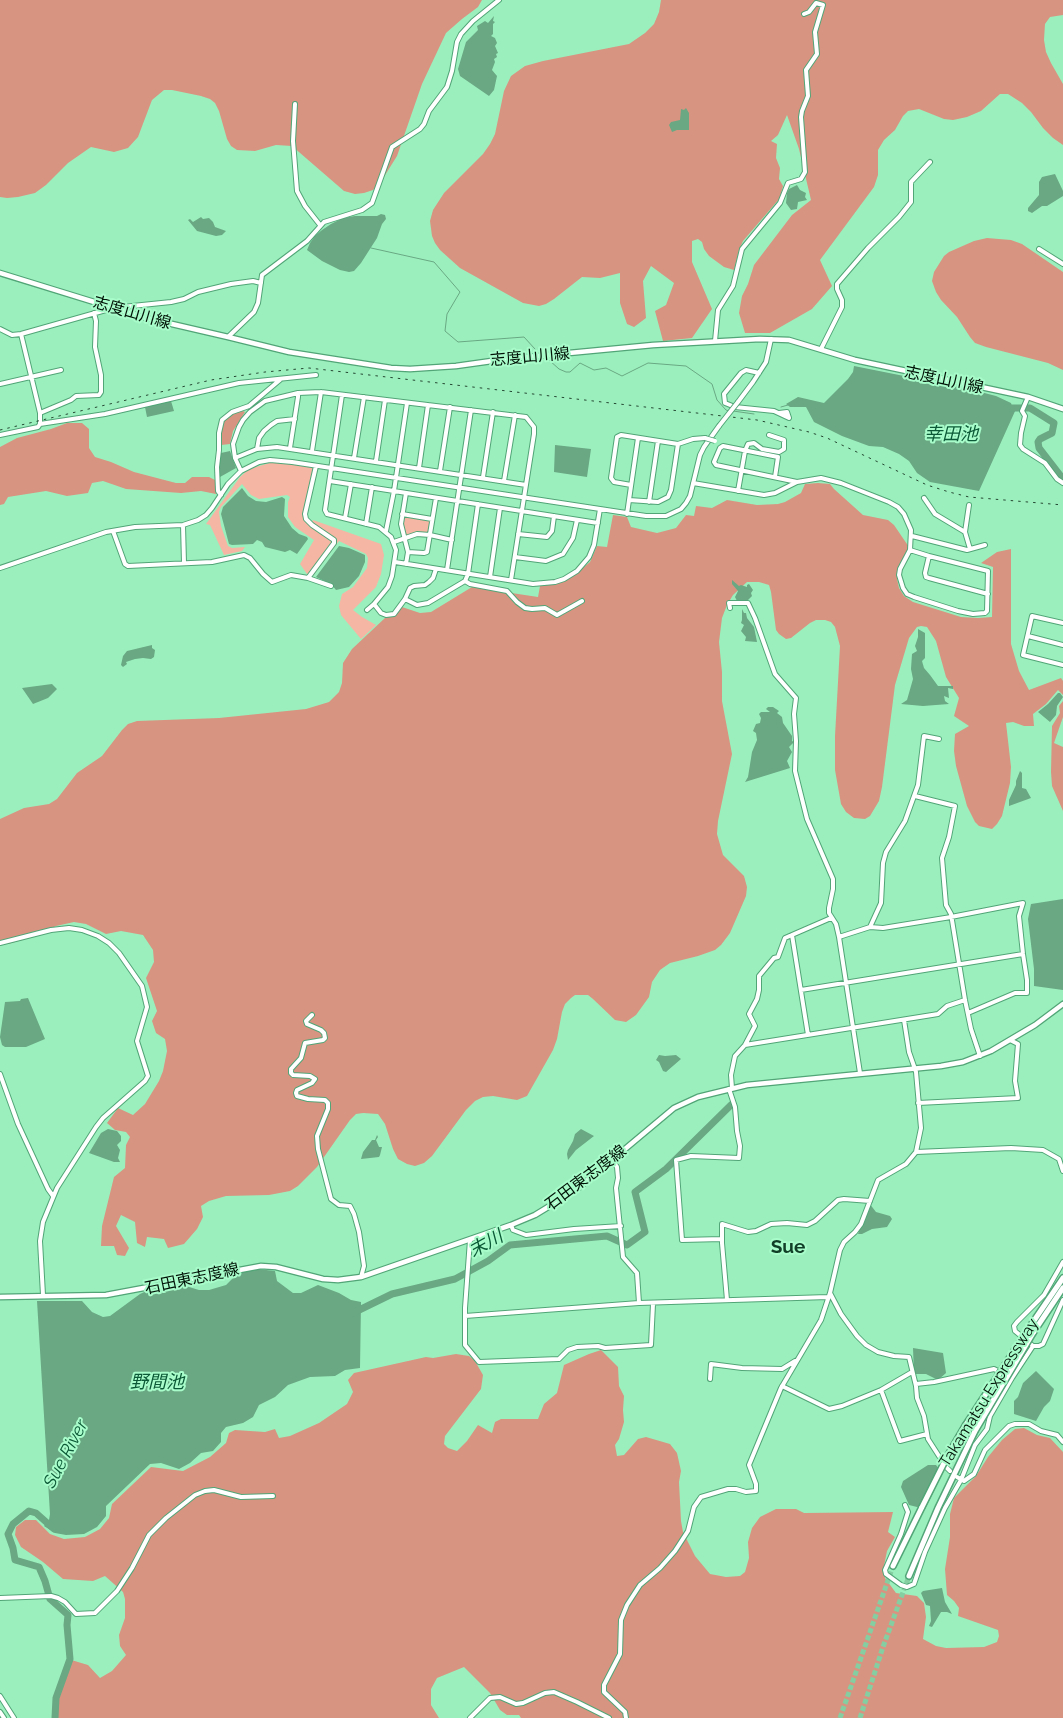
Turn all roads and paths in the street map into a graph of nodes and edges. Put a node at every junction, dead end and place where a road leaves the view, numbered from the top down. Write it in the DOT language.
graph roads {
  1 [pos="499,0"];
  2 [pos="804,14"];
  3 [pos="295,104"];
  4 [pos="930,162"];
  5 [pos="320,225"];
  6 [pos="1039,249"];
  7 [pos="1063,264"];
  8 [pos="0,273"];
  9 [pos="261,283"];
  10 [pos="113,308"];
  11 [pos="94,313"];
  12 [pos="0,329"];
  13 [pos="22,334"];
  14 [pos="228,338"];
  15 [pos="771,339"];
  16 [pos="715,341"];
  17 [pos="821,349"];
  18 [pos="61,370"];
  19 [pos="759,373"];
  20 [pos="316,375"];
  21 [pos="31,377"];
  22 [pos="282,379"];
  23 [pos="0,384"];
  24 [pos="321,392"];
  25 [pos="298,393"];
  26 [pos="342,395"];
  27 [pos="364,397"];
  28 [pos="1028,397"];
  29 [pos="385,400"];
  30 [pos="407,403"];
  31 [pos="428,405"];
  32 [pos="450,407"];
  33 [pos="1063,408"];
  34 [pos="471,410"];
  35 [pos="494,412"];
  36 [pos="40,413"];
  37 [pos="779,413"];
  38 [pos="515,415"];
  39 [pos="295,419"];
  40 [pos="40,424"];
  41 [pos="0,435"];
  42 [pos="769,435"];
  43 [pos="638,438"];
  44 [pos="658,441"];
  45 [pos="678,444"];
  46 [pos="721,447"];
  47 [pos="290,448"];
  48 [pos="257,449"];
  49 [pos="312,451"];
  50 [pos="745,451"];
  51 [pos="333,455"];
  52 [pos="235,458"];
  53 [pos="354,458"];
  54 [pos="376,461"];
  55 [pos="397,465"];
  56 [pos="316,466"];
  57 [pos="331,468"];
  58 [pos="418,468"];
  59 [pos="741,470"];
  60 [pos="241,471"];
  61 [pos="440,471"];
  62 [pos="461,475"];
  63 [pos="483,477"];
  64 [pos="775,477"];
  65 [pos="395,478"];
  66 [pos="330,481"];
  67 [pos="504,481"];
  68 [pos="797,482"];
  69 [pos="693,483"];
  70 [pos="1063,483"];
  71 [pos="350,484"];
  72 [pos="526,485"];
  73 [pos="631,485"];
  74 [pos="372,488"];
  75 [pos="460,488"];
  76 [pos="394,491"];
  77 [pos="738,491"];
  78 [pos="406,493"];
  79 [pos="221,495"];
  80 [pos="524,497"];
  81 [pos="436,498"];
  82 [pos="924,498"];
  83 [pos="629,500"];
  84 [pos="457,501"];
  85 [pos="649,502"];
  86 [pos="478,504"];
  87 [pos="969,506"];
  88 [pos="500,508"];
  89 [pos="600,509"];
  90 [pos="522,511"];
  91 [pos="402,514"];
  92 [pos="627,514"];
  93 [pos="554,516"];
  94 [pos="345,518"];
  95 [pos="432,519"];
  96 [pos="576,520"];
  97 [pos="598,523"];
  98 [pos="183,524"];
  99 [pos="366,524"];
  100 [pos="114,531"];
  101 [pos="386,531"];
  102 [pos="965,532"];
  103 [pos="518,534"];
  104 [pos="430,535"];
  105 [pos="912,536"];
  106 [pos="405,538"];
  107 [pos="452,540"];
  108 [pos="394,542"];
  109 [pos="985,546"];
  110 [pos="970,549"];
  111 [pos="910,550"];
  112 [pos="408,552"];
  113 [pos="930,556"];
  114 [pos="515,557"];
  115 [pos="395,562"];
  116 [pos="184,563"];
  117 [pos="406,564"];
  118 [pos="0,568"];
  119 [pos="436,569"];
  120 [pos="447,570"];
  121 [pos="468,574"];
  122 [pos="490,577"];
  123 [pos="308,578"];
  124 [pos="511,580"];
  125 [pos="465,581"];
  126 [pos="331,586"];
  127 [pos="988,594"];
  128 [pos="405,599"];
  129 [pos="582,601"];
  130 [pos="374,604"];
  131 [pos="730,608"];
  132 [pos="367,610"];
  133 [pos="1063,623"];
  134 [pos="1028,636"];
  135 [pos="1063,645"];
  136 [pos="1063,665"];
  137 [pos="939,739"];
  138 [pos="914,796"];
  139 [pos="951,917"];
  140 [pos="830,918"];
  141 [pos="870,928"];
  142 [pos="792,935"];
  143 [pos="839,937"];
  144 [pos="0,943"];
  145 [pos="1023,954"];
  146 [pos="959,964"];
  147 [pos="846,982"];
  148 [pos="801,990"];
  149 [pos="965,1000"];
  150 [pos="1063,1004"];
  151 [pos="968,1013"];
  152 [pos="312,1015"];
  153 [pos="904,1020"];
  154 [pos="853,1028"];
  155 [pos="808,1035"];
  156 [pos="1010,1040"];
  157 [pos="745,1045"];
  158 [pos="980,1056"];
  159 [pos="915,1068"];
  160 [pos="0,1074"];
  161 [pos="860,1074"];
  162 [pos="731,1089"];
  163 [pos="918,1103"];
  164 [pos="916,1152"];
  165 [pos="612,1160"];
  166 [pos="1063,1171"];
  167 [pos="53,1196"];
  168 [pos="870,1200"];
  169 [pos="511,1225"];
  170 [pos="621,1226"];
  171 [pos="722,1239"];
  172 [pos="470,1240"];
  173 [pos="1063,1262"];
  174 [pos="361,1277"];
  175 [pos="1063,1278"];
  176 [pos="1063,1288"];
  177 [pos="829,1295"];
  178 [pos="42,1296"];
  179 [pos="0,1297"];
  180 [pos="727,1300"];
  181 [pos="1063,1300"];
  182 [pos="639,1304"];
  183 [pos="653,1304"];
  184 [pos="465,1316"];
  185 [pos="1033,1346"];
  186 [pos="797,1360"];
  187 [pos="912,1372"];
  188 [pos="1012,1378"];
  189 [pos="710,1379"];
  190 [pos="916,1384"];
  191 [pos="782,1386"];
  192 [pos="880,1390"];
  193 [pos="927,1434"];
  194 [pos="1063,1442"];
  195 [pos="950,1471"];
  196 [pos="959,1478"];
  197 [pos="273,1496"];
  198 [pos="906,1505"];
  199 [pos="893,1566"];
  200 [pos="909,1576"];
  201 [pos="0,1598"];
  202 [pos="0,1696"];
  203 [pos="0,1712"];
  204 [pos="4,1718"];
  205 [pos="14,1718"];
  206 [pos="470,1718"];
  207 [pos="609,1718"];
  208 [pos="626,1718"];
  1 -- 5 [label="street"];
  2 -- 16 [label="street"];
  3 -- 5 [label="street"];
  4 -- 17 [label="street"];
  5 -- 9 [label="street"];
  6 -- 7 [label="street"];
  8 -- 10 [label="main road, 志度山川線"];
  9 -- 10 [label="street"];
  9 -- 14 [label="street"];
  10 -- 11 [label="street"];
  10 -- 14 [label="main road, 志度山川線"];
  11 -- 13 [label="street"];
  11 -- 36 [label="street"];
  12 -- 13 [label="street"];
  13 -- 21 [label="street"];
  14 -- 16 [label="main road, 志度山川線"];
  15 -- 16 [label="main road, 志度山川線"];
  15 -- 17 [label="main road, 志度山川線"];
  15 -- 19 [label="street"];
  17 -- 28 [label="main road, 志度山川線"];
  18 -- 21 [label="street"];
  19 -- 37 [label="street"];
  19 -- 69 [label="street, bridge"];
  20 -- 22 [label="street"];
  21 -- 23 [label="street"];
  21 -- 36 [label="street"];
  22 -- 40 [label="street"];
  22 -- 79 [label="street"];
  24 -- 25 [label="street"];
  24 -- 26 [label="street"];
  24 -- 49 [label="street"];
  25 -- 39 [label="street"];
  25 -- 52 [label="street"];
  26 -- 27 [label="street"];
  26 -- 51 [label="street"];
  27 -- 29 [label="street"];
  27 -- 53 [label="street"];
  28 -- 33 [label="main road, 志度山川線"];
  28 -- 70 [label="street"];
  29 -- 30 [label="street"];
  29 -- 54 [label="street"];
  30 -- 31 [label="street"];
  30 -- 55 [label="street"];
  31 -- 32 [label="street"];
  31 -- 58 [label="street"];
  32 -- 34 [label="street"];
  32 -- 61 [label="street"];
  34 -- 35 [label="street"];
  34 -- 62 [label="street"];
  35 -- 38 [label="street"];
  35 -- 63 [label="street"];
  36 -- 40 [label="street"];
  38 -- 67 [label="street"];
  38 -- 72 [label="street"];
  39 -- 47 [label="street"];
  39 -- 48 [label="street"];
  40 -- 41 [label="street"];
  42 -- 50 [label="street"];
  43 -- 44 [label="street"];
  43 -- 73 [label="street"];
  43 -- 73 [label="street"];
  44 -- 45 [label="street"];
  44 -- 85 [label="street"];
  45 -- 46 [label="street, bridge"];
  45 -- 85 [label="street"];
  46 -- 50 [label="street"];
  46 -- 59 [label="street"];
  47 -- 48 [label="street"];
  47 -- 49 [label="street"];
  48 -- 52 [label="street"];
  49 -- 51 [label="street"];
  50 -- 59 [label="street"];
  50 -- 64 [label="street"];
  51 -- 53 [label="street"];
  51 -- 57 [label="street"];
  52 -- 60 [label="street"];
  53 -- 54 [label="street"];
  54 -- 55 [label="street"];
  55 -- 58 [label="street"];
  55 -- 65 [label="street"];
  56 -- 57 [label="street"];
  56 -- 60 [label="street"];
  56 -- 123 [label="street"];
  57 -- 65 [label="street"];
  57 -- 66 [label="street"];
  58 -- 61 [label="street"];
  59 -- 64 [label="street"];
  59 -- 77 [label="street"];
  60 -- 79 [label="street"];
  61 -- 62 [label="street"];
  62 -- 63 [label="street"];
  62 -- 75 [label="street"];
  63 -- 67 [label="street"];
  64 -- 68 [label="street"];
  65 -- 75 [label="street"];
  65 -- 76 [label="street"];
  66 -- 71 [label="street"];
  66 -- 94 [label="street"];
  67 -- 72 [label="street"];
  68 -- 77 [label="street"];
  68 -- 105 [label="street"];
  69 -- 77 [label="street"];
  69 -- 92 [label="street"];
  71 -- 74 [label="street"];
  71 -- 94 [label="street"];
  72 -- 80 [label="street"];
  73 -- 83 [label="street"];
  74 -- 76 [label="street"];
  74 -- 99 [label="street"];
  75 -- 80 [label="street"];
  75 -- 84 [label="street"];
  76 -- 78 [label="street"];
  76 -- 101 [label="street"];
  78 -- 81 [label="street"];
  78 -- 91 [label="street"];
  79 -- 98 [label="street"];
  80 -- 89 [label="street"];
  80 -- 90 [label="street"];
  81 -- 84 [label="street"];
  81 -- 95 [label="street"];
  82 -- 102 [label="street"];
  83 -- 85 [label="street"];
  83 -- 92 [label="street"];
  84 -- 86 [label="street"];
  84 -- 107 [label="street"];
  86 -- 88 [label="street"];
  86 -- 121 [label="street"];
  87 -- 102 [label="street"];
  88 -- 90 [label="street"];
  88 -- 122 [label="street"];
  89 -- 92 [label="street"];
  89 -- 97 [label="street"];
  90 -- 93 [label="street"];
  90 -- 103 [label="street"];
  91 -- 95 [label="street"];
  91 -- 106 [label="street"];
  93 -- 96 [label="street"];
  93 -- 103 [label="street"];
  94 -- 99 [label="street"];
  95 -- 104 [label="street"];
  96 -- 97 [label="street"];
  96 -- 114 [label="street"];
  97 -- 124 [label="street"];
  98 -- 100 [label="street"];
  98 -- 116 [label="street"];
  99 -- 101 [label="street"];
  100 -- 116 [label="street"];
  100 -- 118 [label="street"];
  101 -- 108 [label="street"];
  102 -- 110 [label="street"];
  103 -- 114 [label="street"];
  104 -- 106 [label="street"];
  104 -- 107 [label="street"];
  104 -- 112 [label="street"];
  105 -- 110 [label="street"];
  105 -- 111 [label="street"];
  106 -- 108 [label="street"];
  106 -- 112 [label="street"];
  107 -- 120 [label="street"];
  108 -- 115 [label="street"];
  109 -- 110 [label="street"];
  111 -- 113 [label="street"];
  111 -- 127 [label="street"];
  112 -- 117 [label="street"];
  113 -- 127 [label="street"];
  113 -- 127 [label="street"];
  114 -- 124 [label="street"];
  115 -- 117 [label="street"];
  115 -- 130 [label="street"];
  116 -- 123 [label="street"];
  117 -- 119 [label="street"];
  119 -- 120 [label="street"];
  119 -- 128 [label="street"];
  120 -- 121 [label="street"];
  121 -- 122 [label="street"];
  121 -- 125 [label="street"];
  122 -- 124 [label="street"];
  123 -- 126 [label="street"];
  125 -- 128 [label="street"];
  125 -- 129 [label="street"];
  128 -- 130 [label="street"];
  130 -- 132 [label="street"];
  131 -- 140 [label="street"];
  133 -- 134 [label="street"];
  134 -- 135 [label="street"];
  134 -- 136 [label="street"];
  137 -- 138 [label="street"];
  138 -- 139 [label="street"];
  138 -- 141 [label="street"];
  139 -- 141 [label="street"];
  139 -- 145 [label="street"];
  139 -- 146 [label="street"];
  140 -- 142 [label="street"];
  140 -- 143 [label="street"];
  141 -- 143 [label="street"];
  142 -- 148 [label="street"];
  142 -- 157 [label="street"];
  143 -- 147 [label="street"];
  144 -- 167 [label="street"];
  145 -- 146 [label="street"];
  145 -- 151 [label="street"];
  146 -- 147 [label="street"];
  146 -- 149 [label="street"];
  147 -- 148 [label="street"];
  147 -- 154 [label="street"];
  148 -- 155 [label="street"];
  149 -- 151 [label="street"];
  149 -- 153 [label="street"];
  150 -- 156 [label="main road, 石田東志度線"];
  151 -- 158 [label="street"];
  152 -- 174 [label="street"];
  153 -- 154 [label="street"];
  153 -- 159 [label="street"];
  154 -- 155 [label="street"];
  154 -- 161 [label="street"];
  155 -- 157 [label="street"];
  156 -- 158 [label="main road, 石田東志度線"];
  156 -- 163 [label="street"];
  157 -- 162 [label="street"];
  158 -- 159 [label="main road, 石田東志度線"];
  159 -- 161 [label="main road, 石田東志度線"];
  159 -- 163 [label="street"];
  160 -- 167 [label="street"];
  161 -- 162 [label="main road, 石田東志度線"];
  162 -- 165 [label="main road, 石田東志度線"];
  162 -- 171 [label="street"];
  163 -- 164 [label="street"];
  164 -- 166 [label="street"];
  164 -- 168 [label="street"];
  165 -- 169 [label="main road, 石田東志度線"];
  165 -- 170 [label="street"];
  167 -- 178 [label="street"];
  168 -- 171 [label="street"];
  168 -- 177 [label="street"];
  169 -- 170 [label="street"];
  169 -- 172 [label="main road, 石田東志度線"];
  170 -- 182 [label="street"];
  171 -- 180 [label="street"];
  172 -- 174 [label="main road, 石田東志度線"];
  172 -- 184 [label="street"];
  173 -- 185 [label="street"];
  174 -- 178 [label="main road, 石田東志度線"];
  175 -- 199 [label="highway, Takamatsu Expressway, bridge"];
  176 -- 200 [label="highway, Takamatsu Expressway, bridge"];
  177 -- 180 [label="street"];
  177 -- 186 [label="street"];
  177 -- 187 [label="street"];
  178 -- 179 [label="main road, 石田東志度線"];
  180 -- 183 [label="street"];
  181 -- 185 [label="street"];
  182 -- 183 [label="street"];
  182 -- 184 [label="street"];
  183 -- 184 [label="street"];
  185 -- 188 [label="street"];
  186 -- 189 [label="street"];
  186 -- 191 [label="street"];
  187 -- 190 [label="street"];
  187 -- 192 [label="street"];
  188 -- 190 [label="street"];
  188 -- 196 [label="street"];
  190 -- 193 [label="street"];
  191 -- 192 [label="street"];
  191 -- 208 [label="street"];
  192 -- 193 [label="street"];
  193 -- 195 [label="street"];
  194 -- 196 [label="street"];
  196 -- 198 [label="street"];
  197 -- 201 [label="street"];
  202 -- 205 [label="street"];
  203 -- 204 [label="street"];
  206 -- 207 [label="street"];
}
